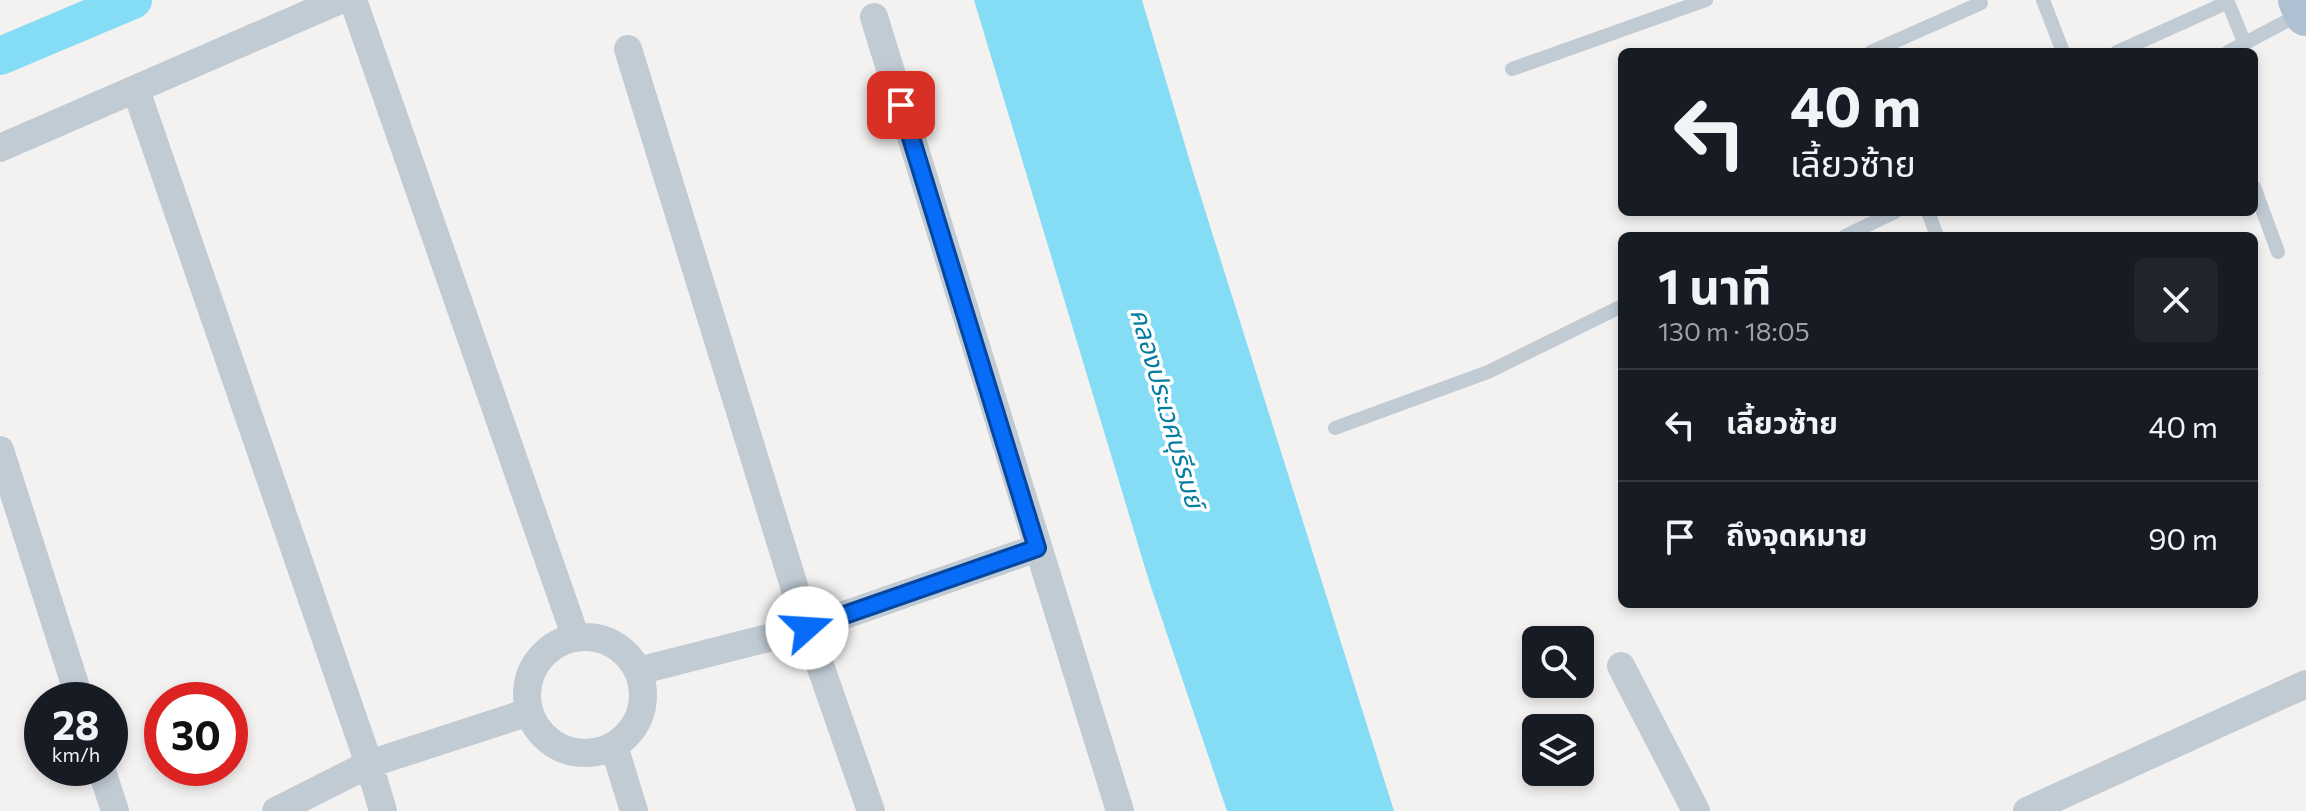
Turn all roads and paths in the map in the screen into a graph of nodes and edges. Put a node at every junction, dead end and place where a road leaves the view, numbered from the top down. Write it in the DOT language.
graph roads {
  1 [pos="340,0"];
  2 [pos="353,0"];
  3 [pos="1706,0"];
  4 [pos="1979,0"];
  5 [pos="2043,0"];
  6 [pos="2300,0"];
  7 [pos="2228,1"];
  8 [pos="2306,13"];
  9 [pos="874,17"];
  10 [pos="2245,44"];
  11 [pos="1880,48"];
  12 [pos="2061,48"];
  13 [pos="2126,48"];
  14 [pos="2236,48"];
  15 [pos="628,49"];
  16 [pos="1512,69"];
  17 [pos="136,90"];
  18 [pos="0,148"];
  19 [pos="2258,198"];
  20 [pos="1887,216"];
  21 [pos="1853,232"];
  22 [pos="2278,252"];
  23 [pos="1618,308"];
  24 [pos="1335,428"];
  25 [pos="0,450"];
  26 [pos="1037,548"];
  27 [pos="807,628"];
  28 [pos="576,638"];
  29 [pos="1621,666"];
  30 [pos="638,671"];
  31 [pos="74,682"];
  32 [pos="2306,684"];
  33 [pos="529,712"];
  34 [pos="614,746"];
  35 [pos="369,764"];
  36 [pos="107,786"];
  37 [pos="115,811"];
  38 [pos="276,811"];
  39 [pos="383,811"];
  40 [pos="634,811"];
  41 [pos="871,811"];
  42 [pos="1120,811"];
  43 [pos="1696,811"];
  44 [pos="2027,811"];
  1 -- 17 [label="street"];
  2 -- 28 [label="street"];
  3 -- 16 [label="lane"];
  4 -- 11 [label="lane"];
  5 -- 12 [label="lane"];
  6 -- 8 [label="main road"];
  7 -- 10 [label="lane"];
  7 -- 13 [label="lane"];
  8 -- 10 [label="lane"];
  9 -- 26 [label="street"];
  10 -- 14 [label="lane"];
  15 -- 27 [label="street"];
  17 -- 18 [label="street"];
  17 -- 35 [label="street"];
  19 -- 22 [label="lane"];
  20 -- 21 [label="lane"];
  23 -- 24 [label="lane"];
  25 -- 31 [label="street"];
  26 -- 27 [label="street"];
  26 -- 42 [label="street"];
  27 -- 30 [label="street"];
  27 -- 41 [label="street"];
  28 -- 30 [label="street"];
  28 -- 33 [label="street"];
  29 -- 43 [label="street"];
  30 -- 34 [label="street"];
  32 -- 44 [label="street"];
  33 -- 34 [label="street"];
  33 -- 35 [label="street"];
  34 -- 40 [label="street"];
  35 -- 38 [label="street"];
  35 -- 39 [label="street"];
  36 -- 37 [label="street"];
}
